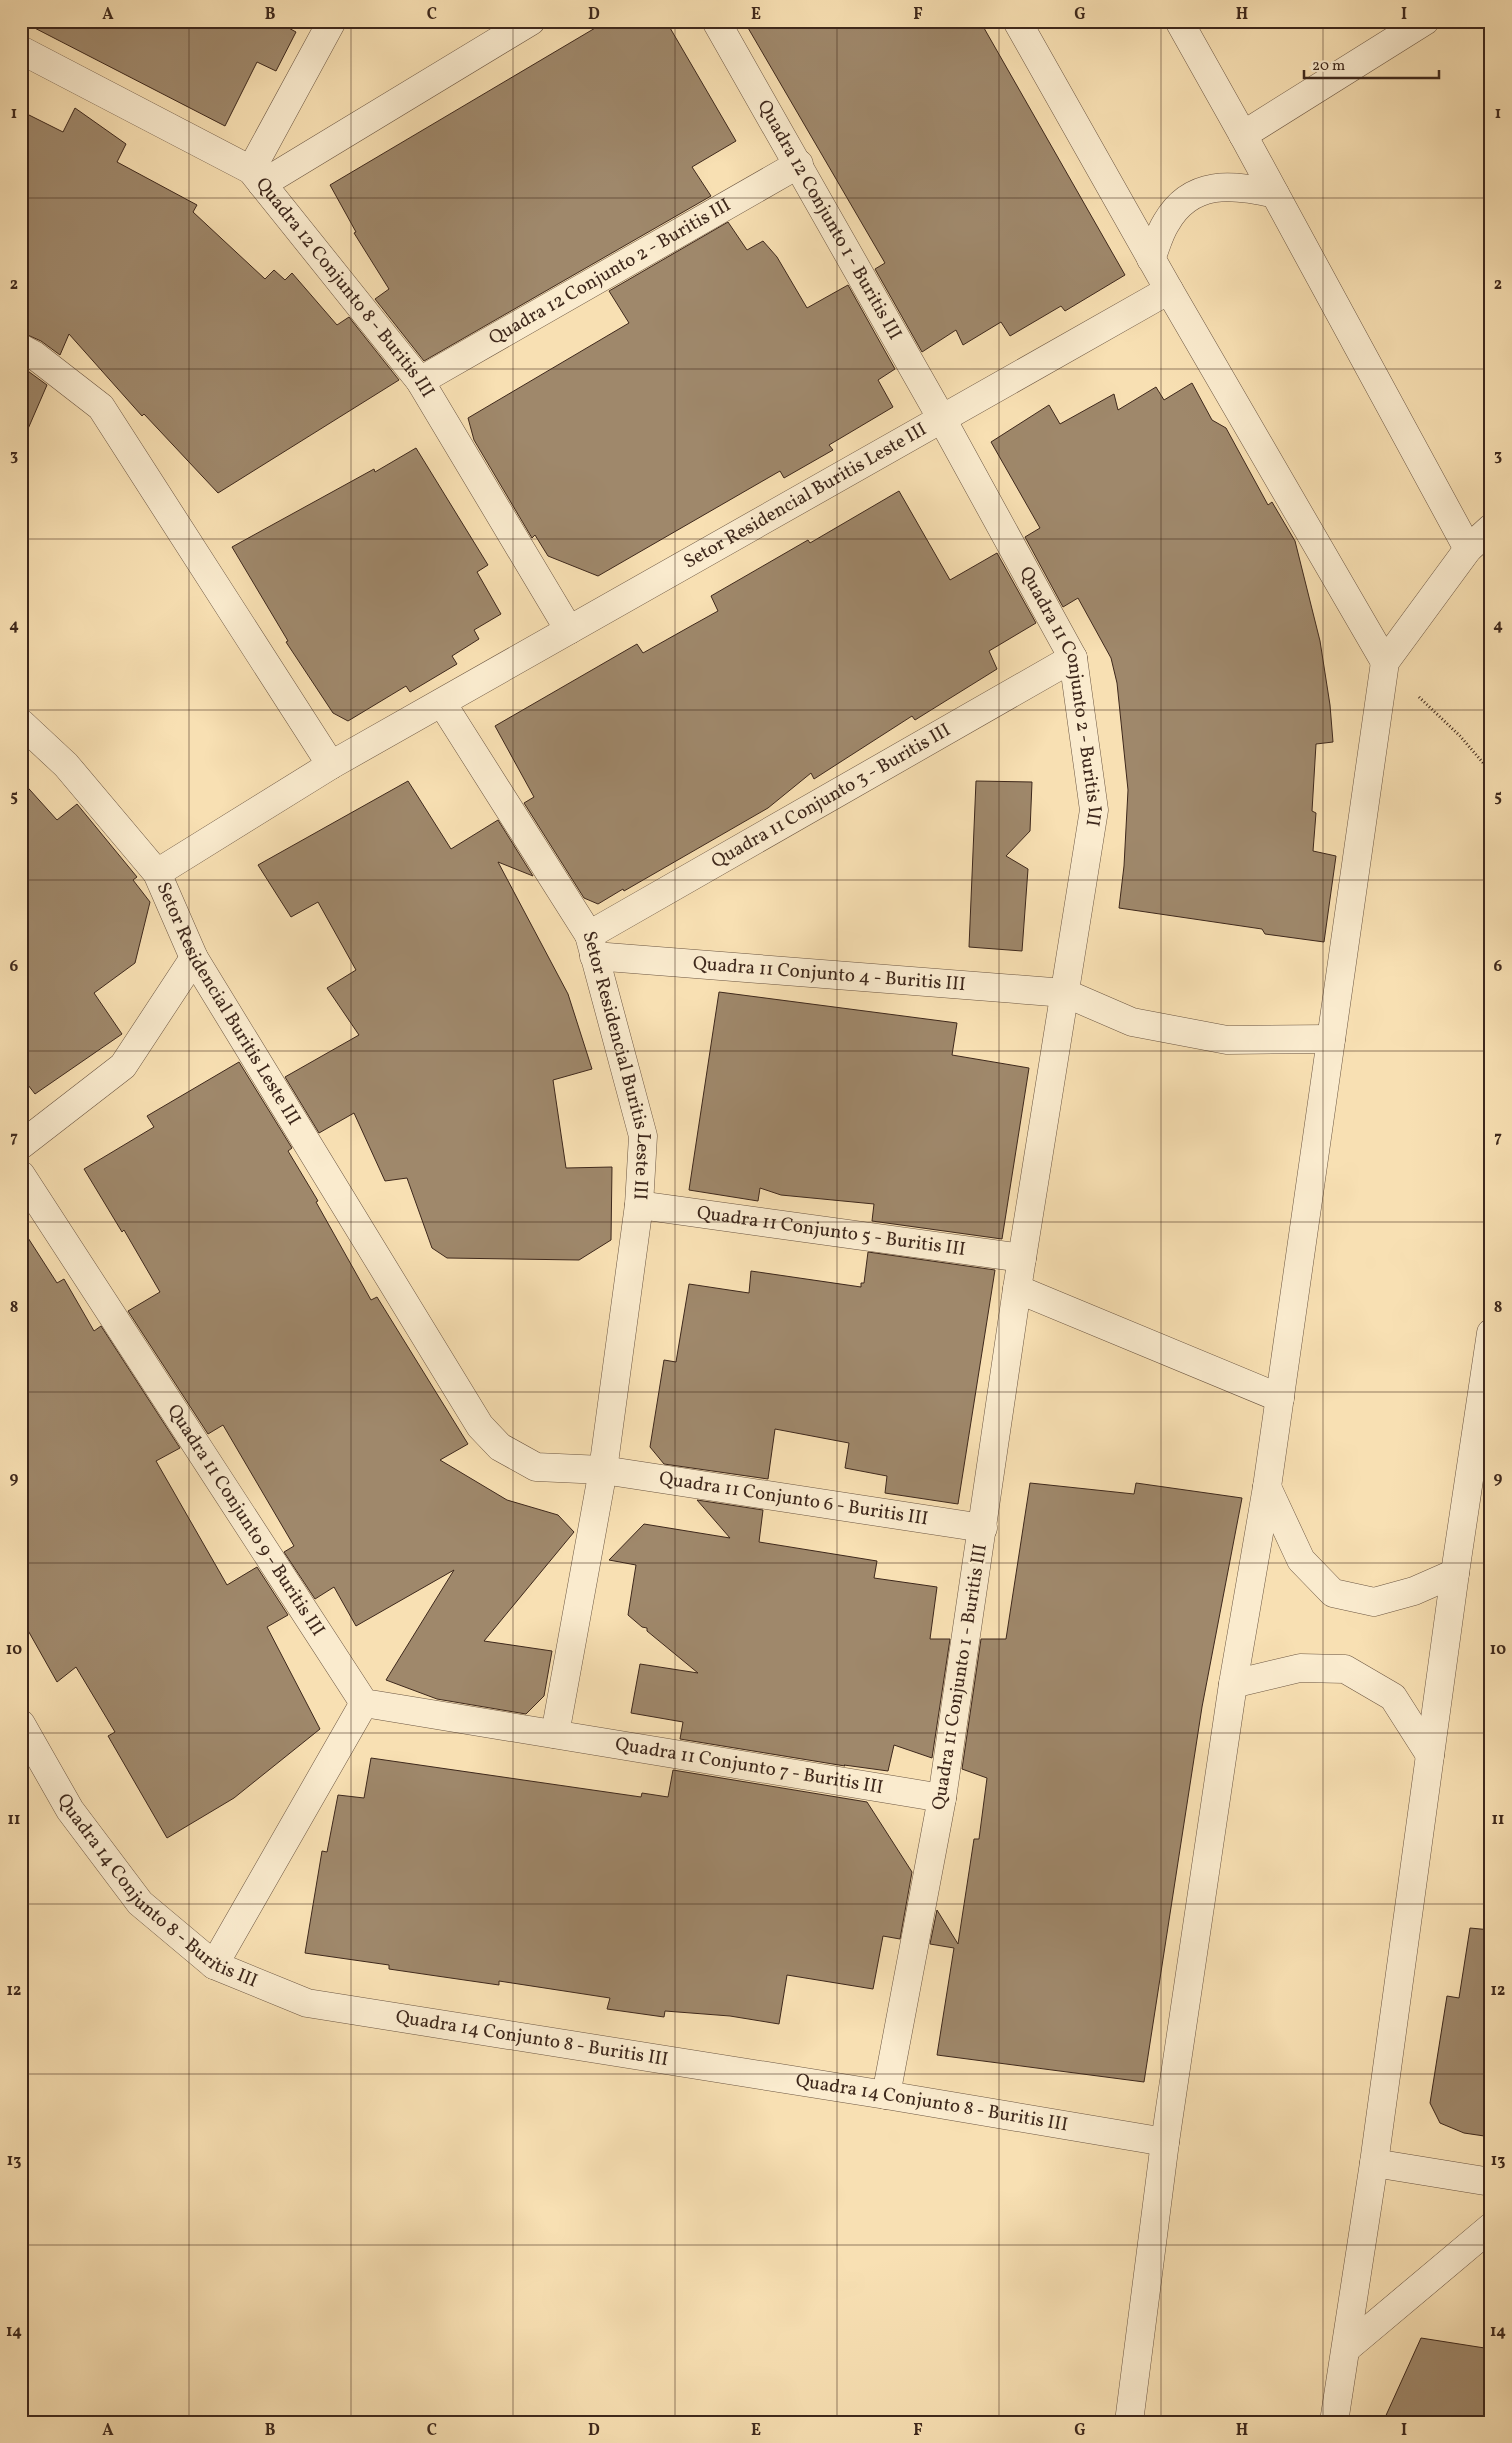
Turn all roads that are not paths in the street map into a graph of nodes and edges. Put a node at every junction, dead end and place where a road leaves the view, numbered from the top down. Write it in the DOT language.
graph roads {
  1 [pos="332,21"];
  2 [pos="531,21"];
  3 [pos="716,21"];
  4 [pos="1017,21"];
  5 [pos="1179,21"];
  6 [pos="1424,21"];
  7 [pos="21,50"];
  8 [pos="1244,135"];
  9 [pos="799,164"];
  10 [pos="256,177"];
  11 [pos="1276,194"];
  12 [pos="1151,259"];
  13 [pos="1169,290"];
  14 [pos="21,348"];
  15 [pos="420,381"];
  16 [pos="942,419"];
  17 [pos="1491,528"];
  18 [pos="1468,549"];
  19 [pos="569,630"];
  20 [pos="1073,658"];
  21 [pos="1384,668"];
  22 [pos="442,703"];
  23 [pos="21,723"];
  24 [pos="331,765"];
  25 [pos="157,874"];
  26 [pos="591,946"];
  27 [pos="194,958"];
  28 [pos="1065,993"];
  29 [pos="1331,1039"];
  30 [pos="21,1145"];
  31 [pos="21,1175"];
  32 [pos="639,1205"];
  33 [pos="1022,1258"];
  34 [pos="1017,1290"];
  35 [pos="1491,1333"];
  36 [pos="1488,1381"];
  37 [pos="1280,1398"];
  38 [pos="603,1470"];
  39 [pos="1267,1487"];
  40 [pos="983,1528"];
  41 [pos="1455,1574"];
  42 [pos="1233,1684"];
  43 [pos="364,1703"];
  44 [pos="21,1724"];
  45 [pos="555,1734"];
  46 [pos="1430,1756"];
  47 [pos="942,1798"];
  48 [pos="214,1965"];
  49 [pos="886,2095"];
  50 [pos="1164,2142"];
  51 [pos="1374,2163"];
  52 [pos="1491,2182"];
  53 [pos="1491,2227"];
  54 [pos="1346,2348"];
  55 [pos="1129,2422"];
  56 [pos="1334,2422"];
  1 -- 10 [label="street"];
  2 -- 10 [label="street"];
  3 -- 9 [label="street, Quadra 12 Conjunto 1 - Buritis III"];
  4 -- 12 [label="street"];
  5 -- 8 [label="street"];
  6 -- 8 [label="street"];
  7 -- 10 [label="street, Quadra 12 Conjunto 8 - Buritis III"];
  8 -- 11 [label="street"];
  9 -- 15 [label="street, Quadra 12 Conjunto 2 - Buritis III"];
  9 -- 16 [label="street, Quadra 12 Conjunto 1 - Buritis III"];
  10 -- 15 [label="street, Quadra 12 Conjunto 8 - Buritis III"];
  11 -- 12 [label="street"];
  11 -- 18 [label="street"];
  12 -- 13 [label="street"];
  13 -- 16 [label="street, Setor Residencial Buritis Leste III"];
  13 -- 21 [label="street"];
  14 -- 24 [label="street"];
  15 -- 19 [label="street, Quadra 12 Conjunto 8 - Buritis III"];
  16 -- 19 [label="street, Setor Residencial Buritis Leste III"];
  16 -- 20 [label="street, Quadra 11 Conjunto 2 - Buritis III"];
  17 -- 18 [label="street"];
  18 -- 21 [label="street"];
  19 -- 22 [label="street, Setor Residencial Buritis Leste III"];
  20 -- 26 [label="street, Quadra 11 Conjunto 3 - Buritis III"];
  20 -- 28 [label="street, Quadra 11 Conjunto 2 - Buritis III"];
  21 -- 29 [label="street"];
  22 -- 24 [label="street, Setor Residencial Buritis Leste III"];
  22 -- 26 [label="street, Setor Residencial Buritis Leste III"];
  23 -- 25 [label="street, Setor Residencial Buritis Leste III"];
  24 -- 25 [label="street, Setor Residencial Buritis Leste III"];
  25 -- 27 [label="street, Setor Residencial Buritis Leste III"];
  26 -- 28 [label="street, Quadra 11 Conjunto 4 - Buritis III"];
  26 -- 32 [label="street, Setor Residencial Buritis Leste III"];
  27 -- 30 [label="street"];
  27 -- 38 [label="street, Setor Residencial Buritis Leste III"];
  28 -- 29 [label="street, Quadra 11 Conjunto 4 - Buritis III"];
  28 -- 33 [label="street"];
  29 -- 37 [label="street"];
  31 -- 43 [label="street, Quadra 11 Conjunto 9 - Buritis III"];
  32 -- 33 [label="street, Quadra 11 Conjunto 5 - Buritis III"];
  32 -- 38 [label="street, Setor Residencial Buritis Leste III"];
  33 -- 34 [label="street, Quadra 11 Conjunto 1 - Buritis III"];
  34 -- 37 [label="street"];
  34 -- 40 [label="street, Quadra 11 Conjunto 1 - Buritis III"];
  35 -- 36 [label="street"];
  36 -- 41 [label="street"];
  37 -- 39 [label="street"];
  38 -- 40 [label="street, Quadra 11 Conjunto 6 - Buritis III"];
  38 -- 45 [label="street, Setor Residencial Buritis Leste III"];
  39 -- 41 [label="street"];
  39 -- 42 [label="street"];
  40 -- 47 [label="street, Quadra 11 Conjunto 1 - Buritis III"];
  41 -- 46 [label="street"];
  42 -- 46 [label="street"];
  42 -- 50 [label="street"];
  43 -- 45 [label="street"];
  43 -- 48 [label="street"];
  44 -- 48 [label="street, Quadra 14 Conjunto 8 - Buritis III"];
  45 -- 47 [label="street, Quadra 11 Conjunto 7 - Buritis III"];
  46 -- 51 [label="street"];
  47 -- 49 [label="street, Quadra 11 Conjunto 1 - Buritis III"];
  48 -- 49 [label="street, Quadra 14 Conjunto 8 - Buritis III"];
  49 -- 50 [label="street, Quadra 14 Conjunto 8 - Buritis III"];
  50 -- 55 [label="street"];
  51 -- 52 [label="street"];
  51 -- 54 [label="street"];
  53 -- 54 [label="street"];
  54 -- 56 [label="street"];
}
